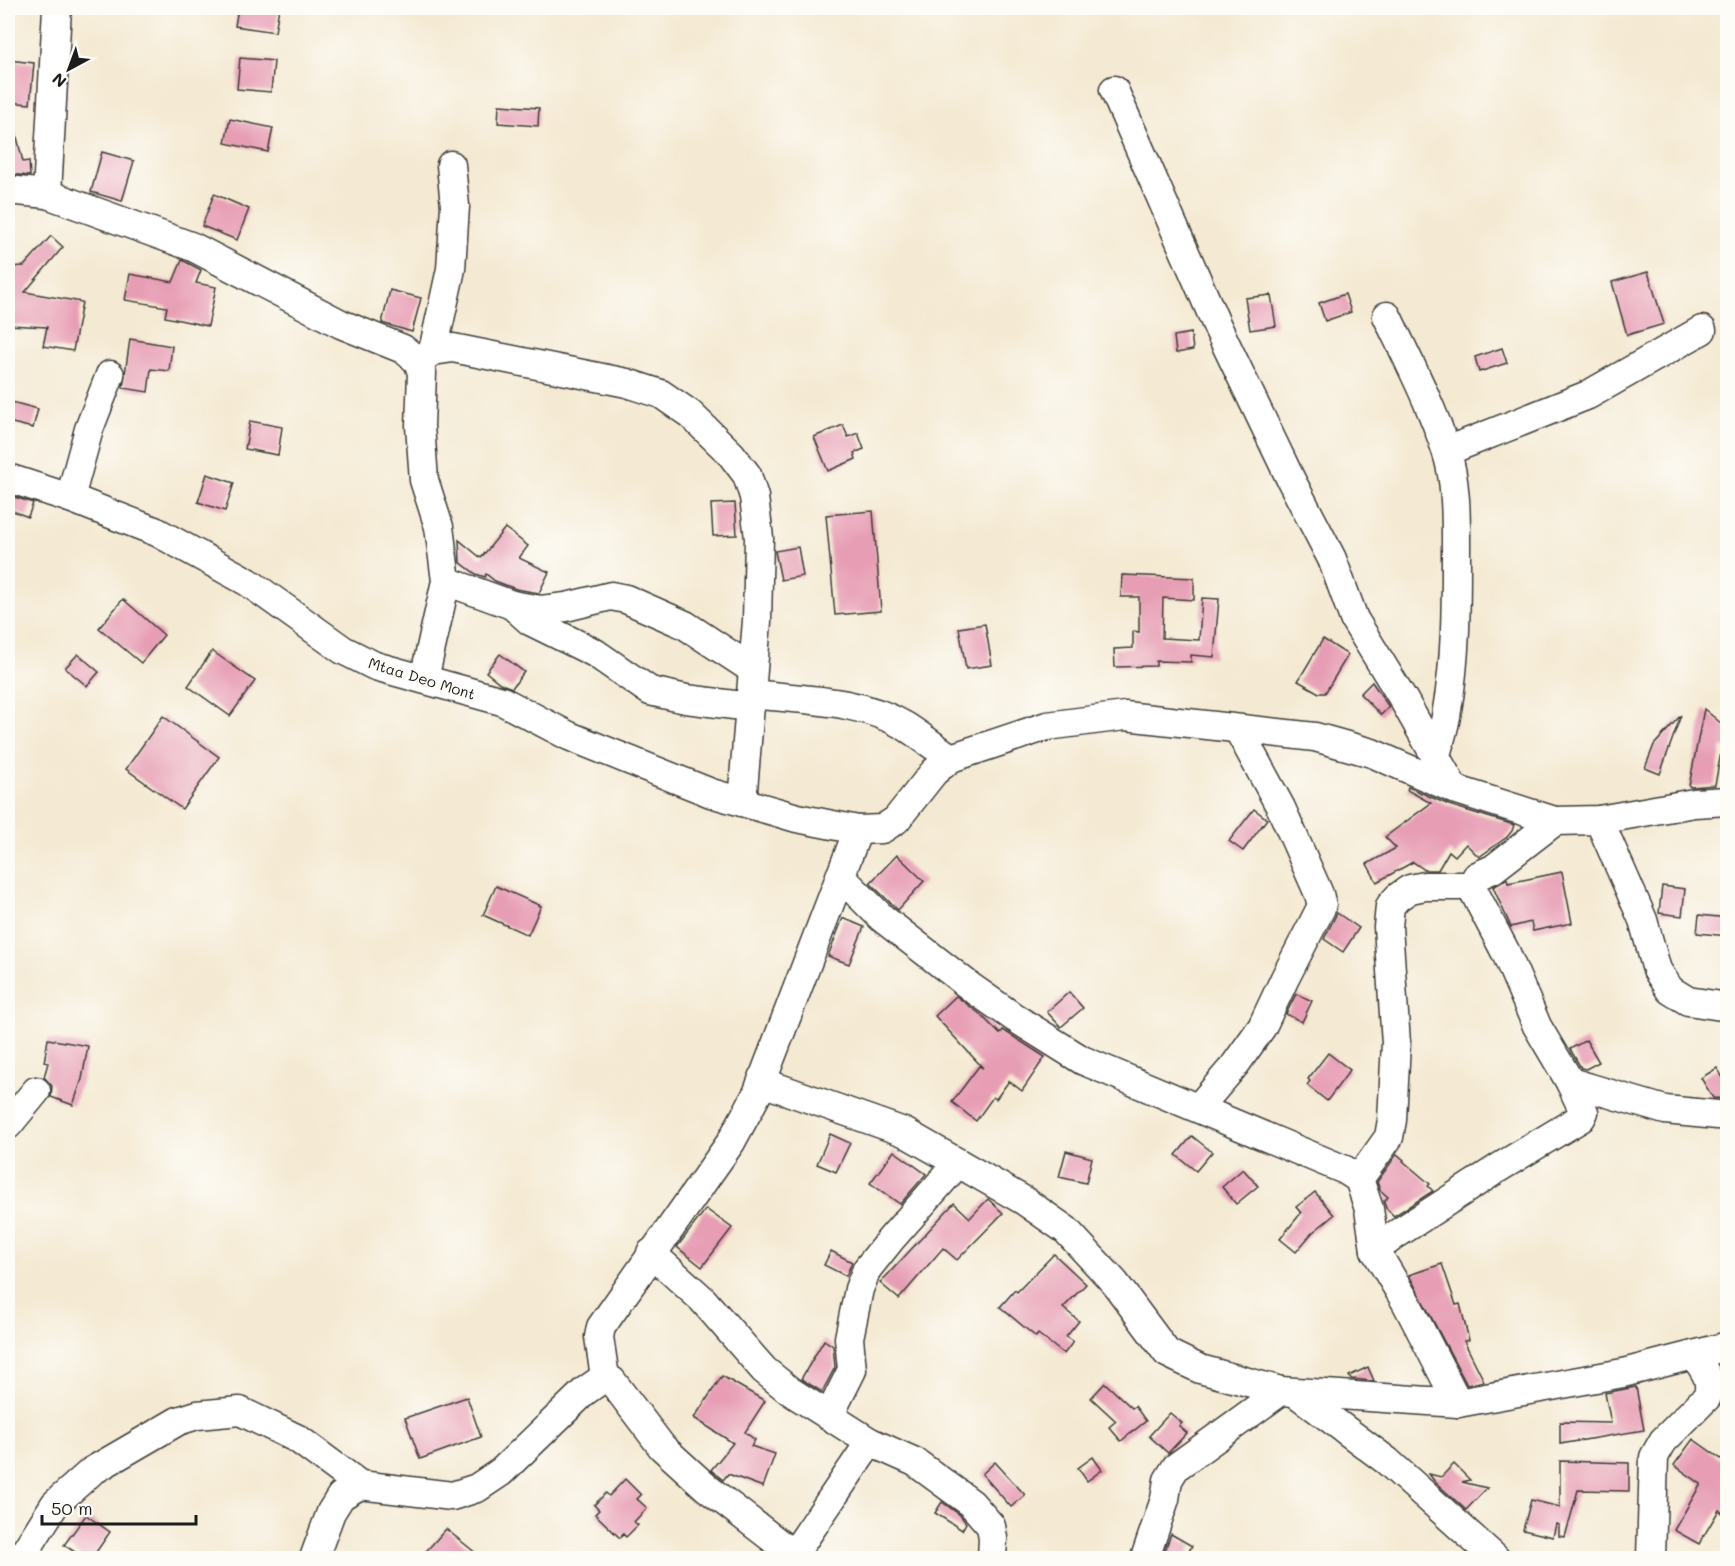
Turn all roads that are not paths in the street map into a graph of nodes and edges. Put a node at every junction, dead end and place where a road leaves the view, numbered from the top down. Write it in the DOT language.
graph roads {
  1 [pos="57,8"];
  2 [pos="1114,90"];
  3 [pos="451,165"];
  4 [pos="8,190"];
  5 [pos="47,195"];
  6 [pos="1387,316"];
  7 [pos="1702,330"];
  8 [pos="425,356"];
  9 [pos="110,375"];
  10 [pos="1447,452"];
  11 [pos="8,478"];
  12 [pos="70,498"];
  13 [pos="446,581"];
  14 [pos="512,605"];
  15 [pos="424,680"];
  16 [pos="751,690"];
  17 [pos="1238,729"];
  18 [pos="951,758"];
  19 [pos="1435,759"];
  20 [pos="1454,789"];
  21 [pos="1728,801"];
  22 [pos="742,802"];
  23 [pos="1599,820"];
  24 [pos="1555,821"];
  25 [pos="858,830"];
  26 [pos="840,876"];
  27 [pos="1471,886"];
  28 [pos="1728,1008"];
  29 [pos="762,1082"];
  30 [pos="1570,1082"];
  31 [pos="36,1091"];
  32 [pos="1199,1107"];
  33 [pos="1728,1116"];
  34 [pos="8,1125"];
  35 [pos="958,1163"];
  36 [pos="1359,1179"];
  37 [pos="1375,1250"];
  38 [pos="651,1253"];
  39 [pos="1728,1346"];
  40 [pos="1694,1355"];
  41 [pos="605,1377"];
  42 [pos="1288,1392"];
  43 [pos="1458,1403"];
  44 [pos="829,1416"];
  45 [pos="870,1442"];
  46 [pos="360,1485"];
  47 [pos="796,1556"];
  48 [pos="21,1558"];
  49 [pos="314,1558"];
  50 [pos="992,1558"];
  51 [pos="1145,1558"];
  52 [pos="1496,1558"];
  53 [pos="1651,1558"];
  1 -- 5 [label="street"];
  2 -- 19 [label="street"];
  3 -- 8 [label="street"];
  4 -- 5 [label="street"];
  5 -- 8 [label="street"];
  6 -- 10 [label="street"];
  7 -- 10 [label="street"];
  8 -- 13 [label="street"];
  8 -- 16 [label="street"];
  9 -- 12 [label="street"];
  10 -- 19 [label="street"];
  11 -- 12 [label="street, Mtaa Deo Mont"];
  12 -- 15 [label="street, Mtaa Deo Mont"];
  13 -- 14 [label="street"];
  13 -- 15 [label="street"];
  14 -- 16 [label="street"];
  14 -- 16 [label="street"];
  15 -- 22 [label="street, Mtaa Deo Mont"];
  16 -- 18 [label="street"];
  16 -- 22 [label="street"];
  17 -- 18 [label="street"];
  17 -- 20 [label="street"];
  17 -- 32 [label="street"];
  18 -- 25 [label="street, Mtaa Deo Mont"];
  19 -- 20 [label="street"];
  20 -- 24 [label="street"];
  21 -- 23 [label="street"];
  22 -- 25 [label="street, Mtaa Deo Mont"];
  23 -- 24 [label="street"];
  23 -- 28 [label="street"];
  24 -- 27 [label="street"];
  25 -- 26 [label="street"];
  26 -- 29 [label="street"];
  26 -- 32 [label="street"];
  27 -- 30 [label="street"];
  27 -- 36 [label="street"];
  29 -- 35 [label="street"];
  29 -- 38 [label="street"];
  30 -- 33 [label="street"];
  30 -- 37 [label="street"];
  31 -- 34 [label="street"];
  32 -- 36 [label="street"];
  35 -- 42 [label="street"];
  35 -- 44 [label="street"];
  36 -- 37 [label="street"];
  37 -- 43 [label="street"];
  38 -- 41 [label="street"];
  38 -- 44 [label="street"];
  39 -- 40 [label="street"];
  40 -- 43 [label="street"];
  40 -- 53 [label="street"];
  41 -- 46 [label="street"];
  41 -- 47 [label="street"];
  42 -- 43 [label="street"];
  42 -- 51 [label="street"];
  42 -- 52 [label="street"];
  44 -- 45 [label="street"];
  45 -- 47 [label="street"];
  45 -- 50 [label="street"];
  46 -- 48 [label="street"];
  46 -- 49 [label="street"];
}
